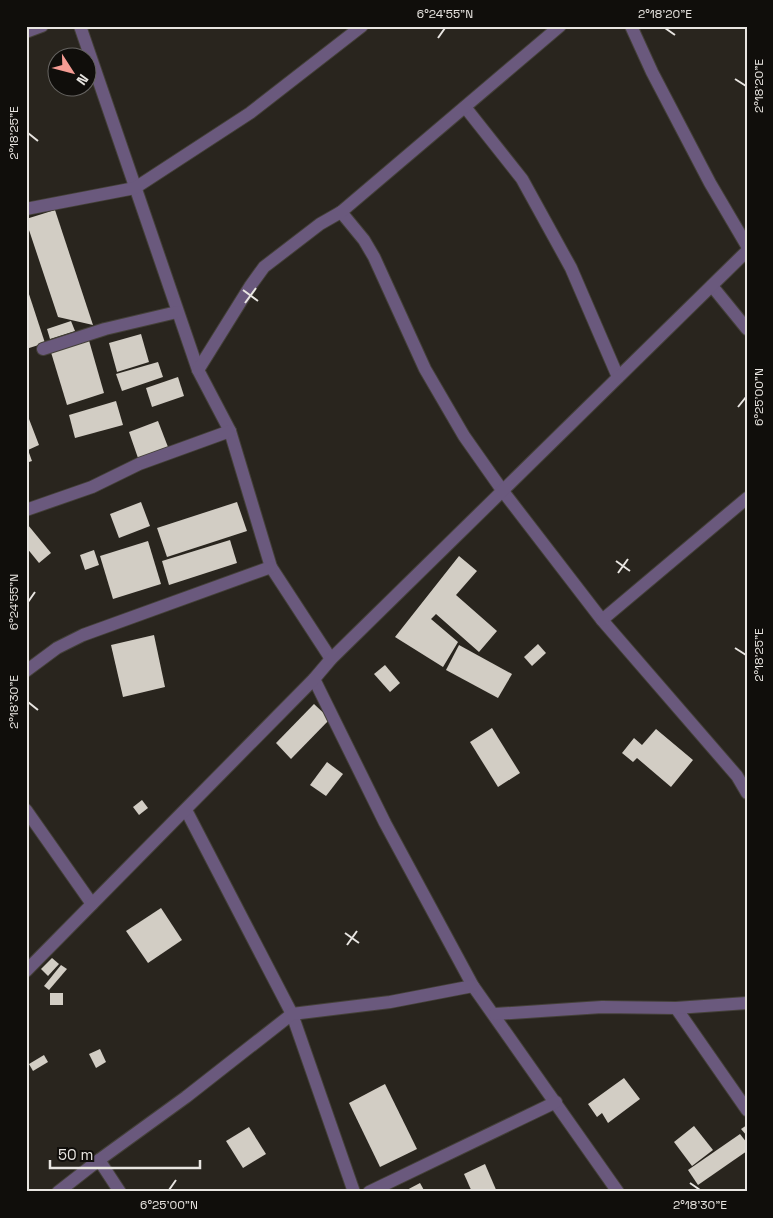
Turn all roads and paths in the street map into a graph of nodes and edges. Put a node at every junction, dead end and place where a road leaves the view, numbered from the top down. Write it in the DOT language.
graph roads {
  1 [pos="42,26"];
  2 [pos="80,26"];
  3 [pos="362,26"];
  4 [pos="560,26"];
  5 [pos="631,26"];
  6 [pos="26,32"];
  7 [pos="465,107"];
  8 [pos="135,188"];
  9 [pos="26,209"];
  10 [pos="341,212"];
  11 [pos="747,246"];
  12 [pos="747,250"];
  13 [pos="712,286"];
  14 [pos="177,312"];
  15 [pos="747,329"];
  16 [pos="43,350"];
  17 [pos="198,370"];
  18 [pos="618,377"];
  19 [pos="230,431"];
  20 [pos="502,490"];
  21 [pos="747,498"];
  22 [pos="26,510"];
  23 [pos="271,567"];
  24 [pos="602,620"];
  25 [pos="331,659"];
  26 [pos="26,671"];
  27 [pos="314,679"];
  28 [pos="747,793"];
  29 [pos="26,810"];
  30 [pos="186,810"];
  31 [pos="92,904"];
  32 [pos="26,971"];
  33 [pos="474,986"];
  34 [pos="747,1003"];
  35 [pos="676,1008"];
  36 [pos="292,1014"];
  37 [pos="495,1014"];
  38 [pos="556,1102"];
  39 [pos="747,1110"];
  40 [pos="99,1160"];
  41 [pos="58,1192"];
  42 [pos="120,1192"];
  43 [pos="354,1192"];
  44 [pos="369,1192"];
  45 [pos="618,1192"];
  1 -- 6 [label="street"];
  2 -- 8 [label="street"];
  3 -- 8 [label="street"];
  4 -- 7 [label="street"];
  5 -- 11 [label="street"];
  7 -- 10 [label="street"];
  7 -- 18 [label="street"];
  8 -- 9 [label="street"];
  8 -- 14 [label="street"];
  10 -- 17 [label="street"];
  10 -- 20 [label="street"];
  12 -- 13 [label="street"];
  13 -- 15 [label="street"];
  13 -- 18 [label="street"];
  14 -- 16 [label="street"];
  14 -- 17 [label="street"];
  17 -- 19 [label="street"];
  18 -- 20 [label="street"];
  19 -- 22 [label="street"];
  19 -- 23 [label="street"];
  20 -- 24 [label="street"];
  20 -- 25 [label="street"];
  21 -- 24 [label="street"];
  23 -- 25 [label="street"];
  23 -- 26 [label="street"];
  24 -- 28 [label="street"];
  25 -- 27 [label="street"];
  27 -- 30 [label="street"];
  27 -- 33 [label="street"];
  29 -- 31 [label="street"];
  30 -- 31 [label="street"];
  30 -- 36 [label="street"];
  31 -- 32 [label="street"];
  33 -- 36 [label="street"];
  33 -- 37 [label="street"];
  34 -- 35 [label="street"];
  35 -- 37 [label="street"];
  35 -- 39 [label="street"];
  36 -- 40 [label="street"];
  36 -- 43 [label="street"];
  37 -- 38 [label="street"];
  38 -- 44 [label="street"];
  38 -- 45 [label="street"];
  40 -- 41 [label="street"];
  40 -- 42 [label="street"];
}
